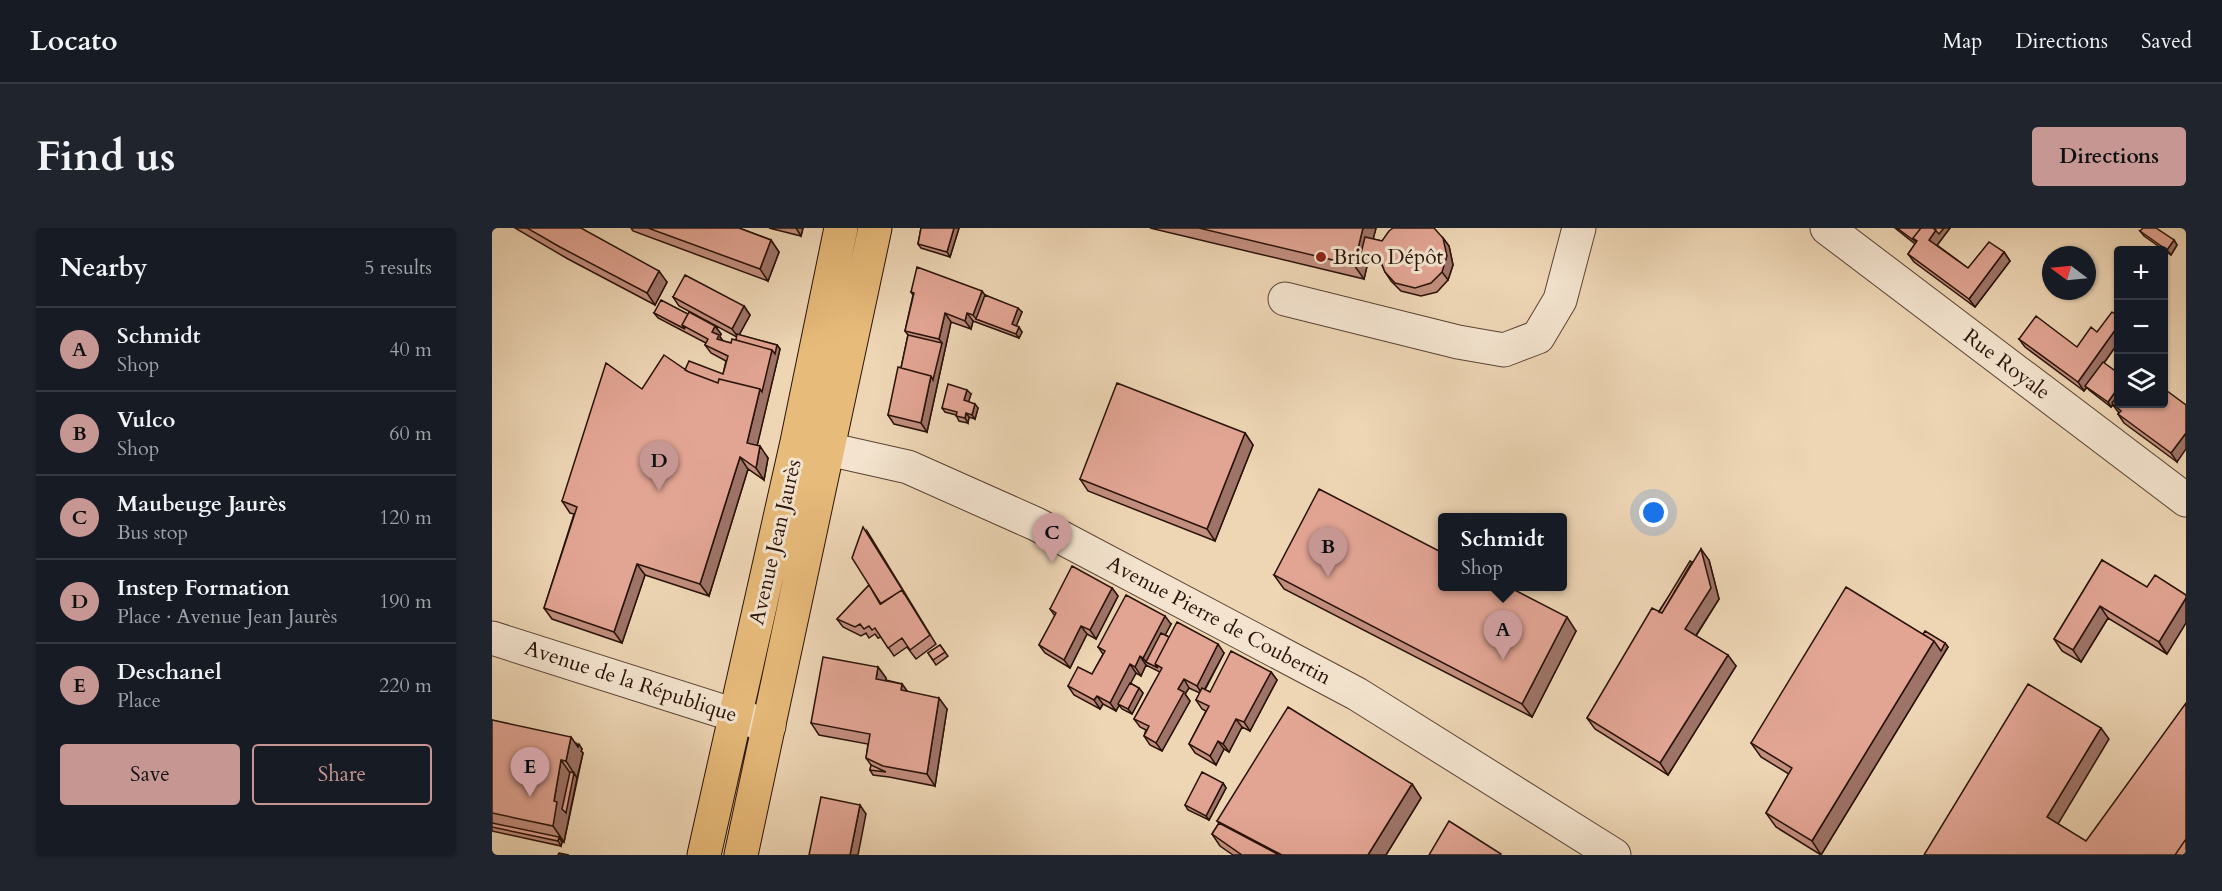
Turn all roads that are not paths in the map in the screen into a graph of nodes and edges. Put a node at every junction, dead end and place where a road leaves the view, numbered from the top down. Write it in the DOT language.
graph roads {
  1 [pos="841,228"];
  2 [pos="875,228"];
  3 [pos="1579,228"];
  4 [pos="1827,228"];
  5 [pos="1285,299"];
  6 [pos="797,442"];
  7 [pos="829,450"];
  8 [pos="2186,500"];
  9 [pos="492,638"];
  10 [pos="736,714"];
  11 [pos="769,726"];
  12 [pos="704,855"];
  13 [pos="741,855"];
  14 [pos="1614,855"];
  1 -- 6 [label="main road, Avenue Jean Jaurès"];
  2 -- 7 [label="main road, Avenue Jean Jaurès"];
  3 -- 5 [label="street"];
  4 -- 8 [label="street, Rue Royale"];
  6 -- 7 [label="street, Avenue Pierre de Coubertin"];
  6 -- 10 [label="main road, Avenue Jean Jaurès"];
  7 -- 11 [label="main road, Avenue Jean Jaurès"];
  7 -- 14 [label="street, Avenue Pierre de Coubertin"];
  9 -- 10 [label="street, Avenue de la République"];
  10 -- 11 [label="street, Avenue de la République"];
  10 -- 12 [label="main road, Avenue Jean Jaurès"];
  11 -- 13 [label="main road, Avenue Jean Jaurès"];
}
